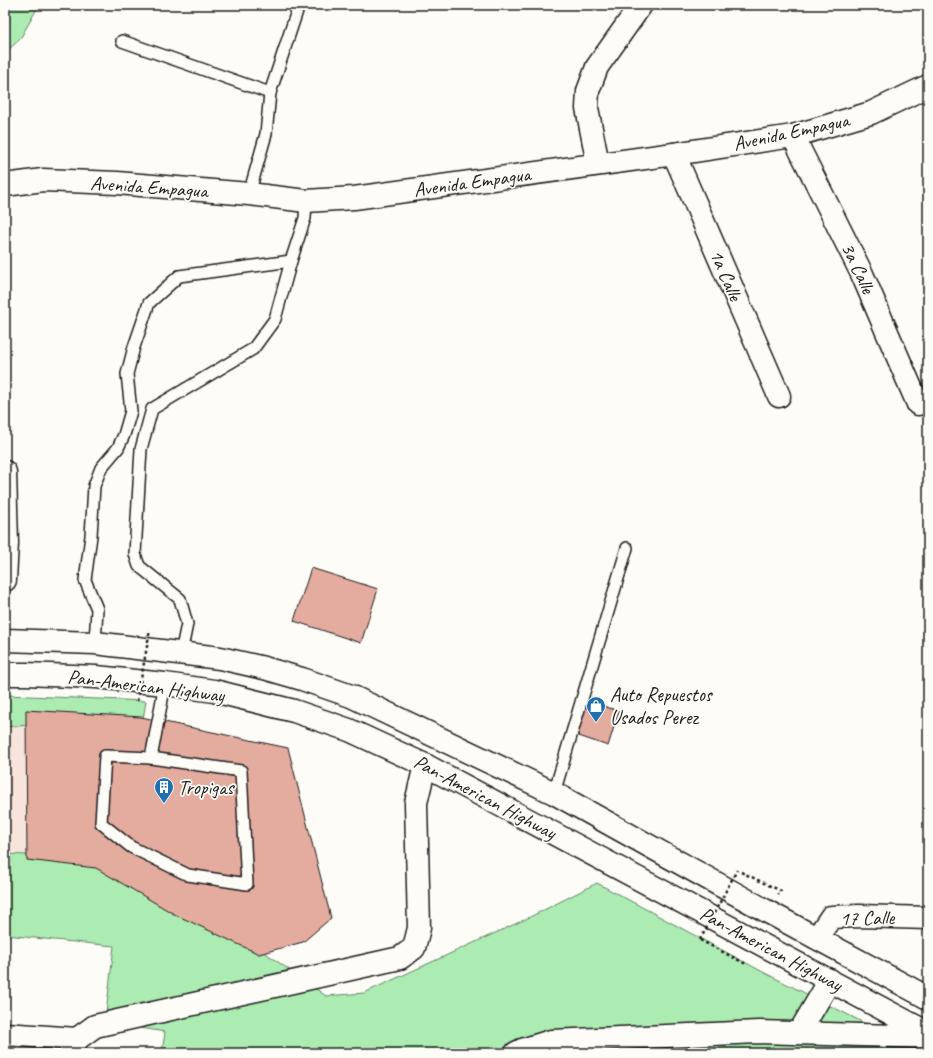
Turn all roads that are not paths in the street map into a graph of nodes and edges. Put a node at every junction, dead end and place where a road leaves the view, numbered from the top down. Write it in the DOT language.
graph roads {
  1 [pos="299,5"];
  2 [pos="641,5"];
  3 [pos="122,41"];
  4 [pos="928,86"];
  5 [pos="270,93"];
  6 [pos="793,136"];
  7 [pos="674,154"];
  8 [pos="598,164"];
  9 [pos="5,185"];
  10 [pos="249,194"];
  11 [pos="306,201"];
  12 [pos="291,262"];
  13 [pos="778,396"];
  14 [pos="918,404"];
  15 [pos="5,472"];
  16 [pos="627,548"];
  17 [pos="5,580"];
  18 [pos="5,640"];
  19 [pos="95,643"];
  20 [pos="181,653"];
  21 [pos="5,674"];
  22 [pos="165,684"];
  23 [pos="151,758"];
  24 [pos="425,765"];
  25 [pos="554,793"];
  26 [pos="928,918"];
  27 [pos="817,938"];
  28 [pos="830,980"];
  29 [pos="928,998"];
  30 [pos="799,1033"];
  31 [pos="928,1033"];
  32 [pos="5,1034"];
  33 [pos="928,1037"];
  34 [pos="74,1046"];
  35 [pos="516,1053"];
  1 -- 5 [label="lane"];
  2 -- 8 [label="main road"];
  3 -- 5 [label="lane"];
  4 -- 6 [label="main road, Avenida Empagua"];
  5 -- 10 [label="lane"];
  6 -- 7 [label="main road, Avenida Empagua"];
  6 -- 14 [label="main road, 3a Calle"];
  7 -- 8 [label="main road, Avenida Empagua"];
  7 -- 13 [label="main road, 1a Calle"];
  8 -- 11 [label="main road, Avenida Empagua"];
  9 -- 10 [label="main road, Avenida Empagua"];
  10 -- 11 [label="main road, Avenida Empagua"];
  11 -- 12 [label="lane"];
  12 -- 19 [label="lane"];
  12 -- 20 [label="lane"];
  15 -- 17 [label="main road"];
  16 -- 25 [label="lane"];
  18 -- 19 [label="main road, Pan-American Highway"];
  19 -- 20 [label="main road, Pan-American Highway"];
  20 -- 25 [label="main road, Pan-American Highway"];
  21 -- 22 [label="main road, Pan-American Highway"];
  22 -- 23 [label="lane"];
  22 -- 24 [label="main road, Pan-American Highway"];
  23 -- 23 [label="lane"];
  24 -- 28 [label="main road, Pan-American Highway"];
  24 -- 34 [label="main road"];
  25 -- 27 [label="main road, Pan-American Highway"];
  26 -- 27 [label="main road, 17 Calle"];
  27 -- 29 [label="main road, Pan-American Highway"];
  28 -- 30 [label="main road"];
  28 -- 31 [label="main road, Pan-American Highway"];
  30 -- 33 [label="main road"];
  30 -- 35 [label="main road"];
  32 -- 34 [label="main road"];
}
